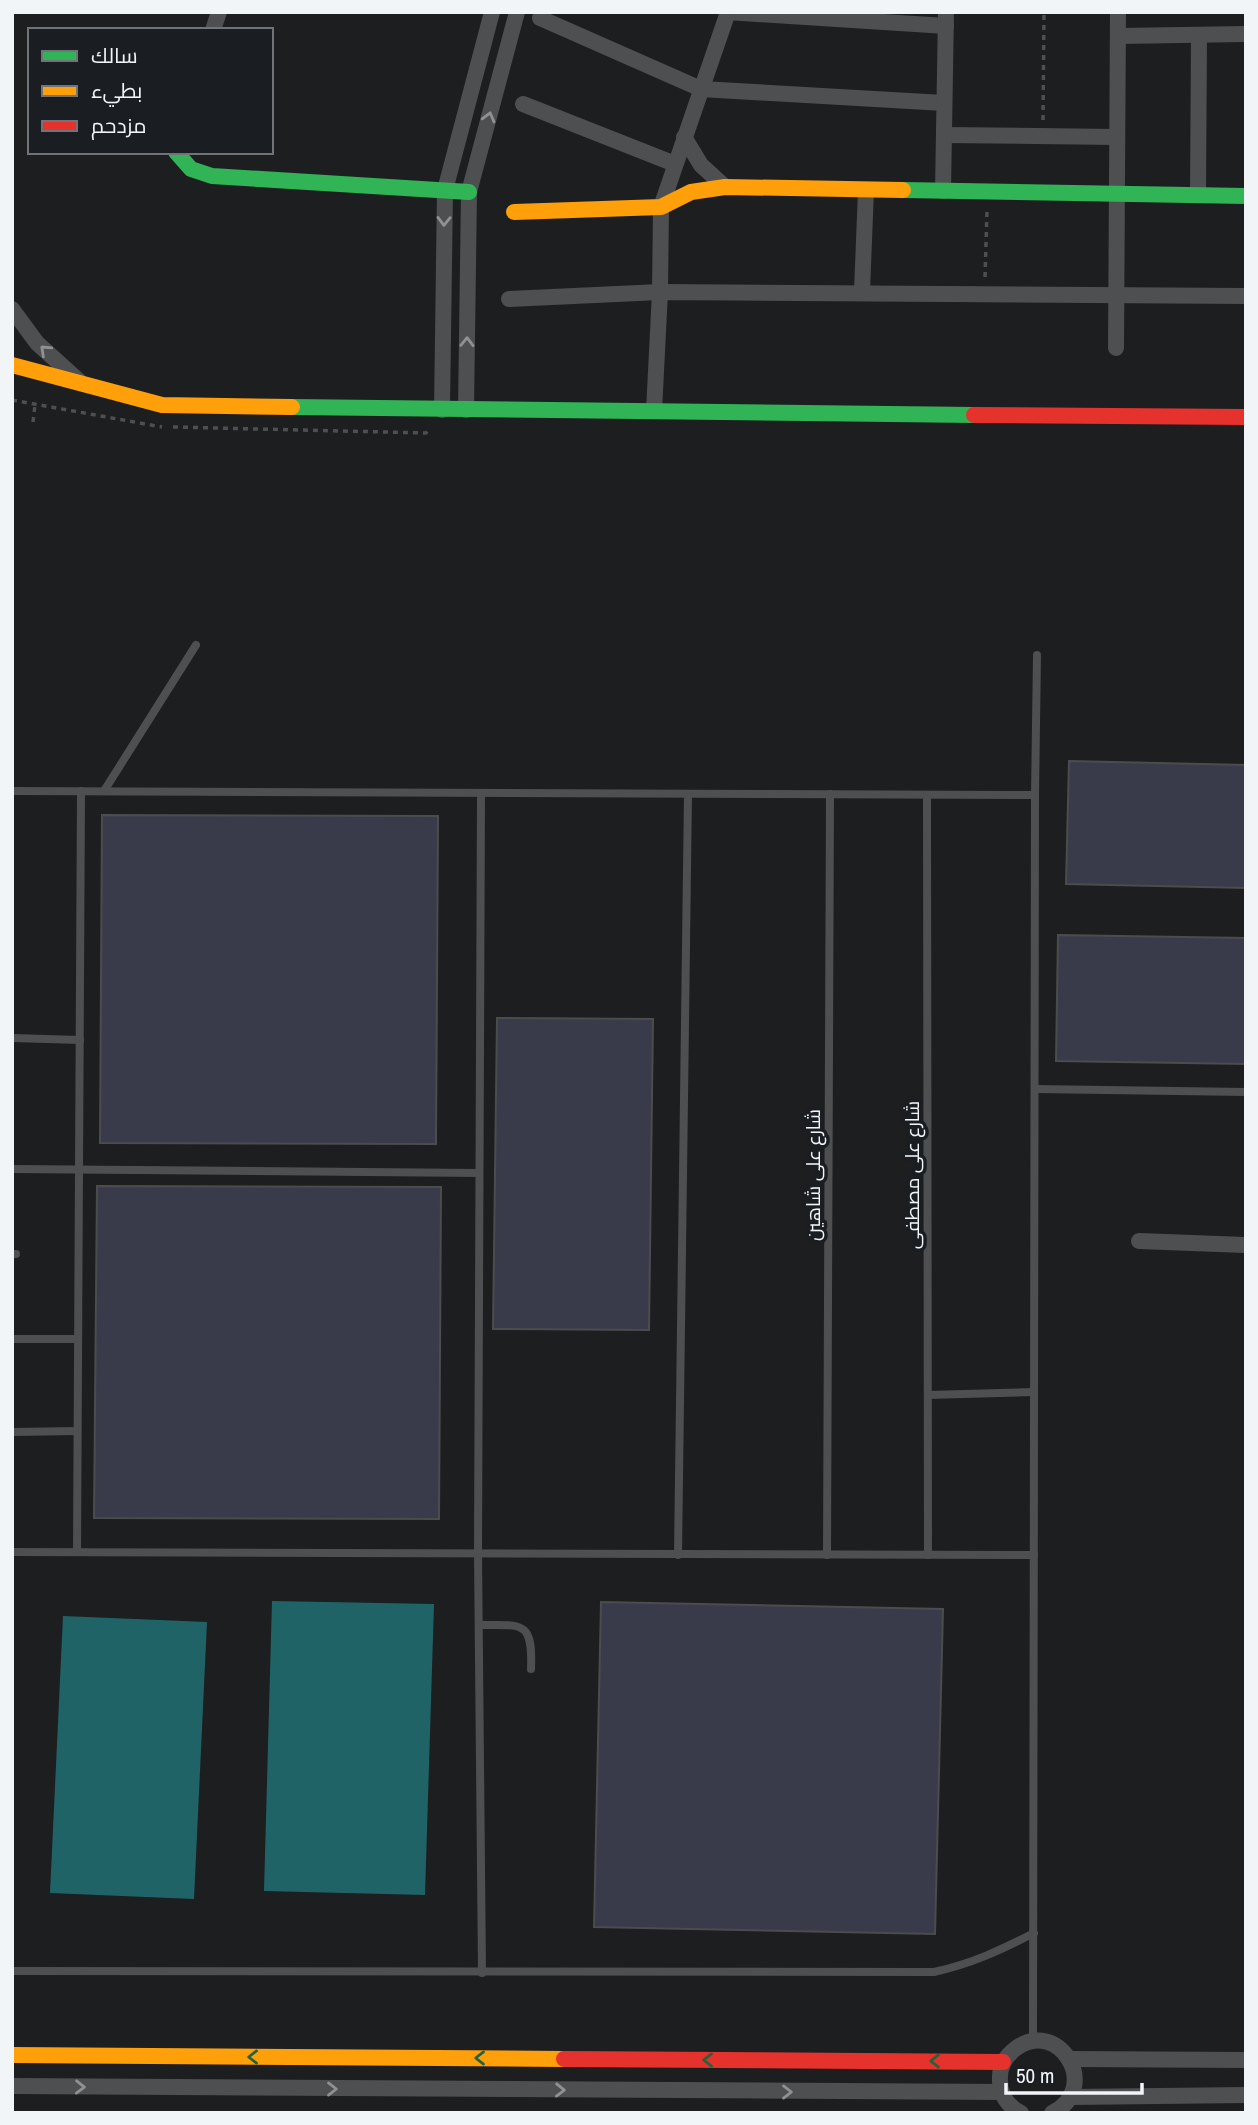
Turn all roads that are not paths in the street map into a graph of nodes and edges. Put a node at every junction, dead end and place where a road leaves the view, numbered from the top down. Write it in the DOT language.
graph roads {
  1 [pos="728,12"];
  2 [pos="1118,12"];
  3 [pos="491,13"];
  4 [pos="515,16"];
  5 [pos="540,18"];
  6 [pos="946,19"];
  7 [pos="1246,34"];
  8 [pos="1199,35"];
  9 [pos="1118,36"];
  10 [pos="701,89"];
  11 [pos="944,103"];
  12 [pos="523,104"];
  13 [pos="944,135"];
  14 [pos="684,137"];
  15 [pos="1117,137"];
  16 [pos="177,154"];
  17 [pos="675,164"];
  18 [pos="725,187"];
  19 [pos="445,190"];
  20 [pos="866,190"];
  21 [pos="943,191"];
  22 [pos="469,192"];
  23 [pos="1117,194"];
  24 [pos="1198,195"];
  25 [pos="1246,196"];
  26 [pos="661,207"];
  27 [pos="514,212"];
  28 [pos="660,292"];
  29 [pos="863,292"];
  30 [pos="1116,295"];
  31 [pos="1246,296"];
  32 [pos="509,299"];
  33 [pos="14,313"];
  34 [pos="1116,348"];
  35 [pos="12,365"];
  36 [pos="84,386"];
  37 [pos="442,410"];
  38 [pos="466,410"];
  39 [pos="654,411"];
  40 [pos="1246,417"];
  41 [pos="196,645"];
  42 [pos="1037,655"];
  43 [pos="12,791"];
  44 [pos="81,791"];
  45 [pos="104,791"];
  46 [pos="481,793"];
  47 [pos="688,794"];
  48 [pos="830,794"];
  49 [pos="927,795"];
  50 [pos="1035,795"];
  51 [pos="12,1038"];
  52 [pos="80,1040"];
  53 [pos="1035,1089"];
  54 [pos="1246,1092"];
  55 [pos="12,1169"];
  56 [pos="79,1169"];
  57 [pos="479,1173"];
  58 [pos="1139,1241"];
  59 [pos="1245,1244"];
  60 [pos="12,1339"];
  61 [pos="78,1339"];
  62 [pos="1034,1392"];
  63 [pos="928,1395"];
  64 [pos="12,1432"];
  65 [pos="77,1432"];
  66 [pos="12,1552"];
  67 [pos="77,1552"];
  68 [pos="478,1552"];
  69 [pos="678,1555"];
  70 [pos="827,1555"];
  71 [pos="928,1555"];
  72 [pos="1034,1555"];
  73 [pos="479,1625"];
  74 [pos="531,1669"];
  75 [pos="1034,1933"];
  76 [pos="12,1971"];
  77 [pos="482,1973"];
  78 [pos="1033,2041"];
  79 [pos="12,2055"];
  80 [pos="1070,2059"];
  81 [pos="1246,2060"];
  82 [pos="1003,2062"];
  83 [pos="12,2086"];
  84 [pos="1002,2092"];
  85 [pos="1246,2095"];
  86 [pos="1063,2107"];
  87 [pos="1017,2112"];
  1 -- 6 [label="street"];
  1 -- 10 [label="street"];
  2 -- 9 [label="street"];
  3 -- 4 [label="street"];
  3 -- 19 [label="street"];
  22 -- 4 [label="street, one-way"];
  5 -- 10 [label="street"];
  6 -- 11 [label="street"];
  7 -- 8 [label="street"];
  8 -- 9 [label="street"];
  8 -- 24 [label="street"];
  9 -- 15 [label="street"];
  10 -- 11 [label="street"];
  10 -- 14 [label="street"];
  11 -- 13 [label="street"];
  12 -- 17 [label="street"];
  13 -- 15 [label="street"];
  13 -- 21 [label="street"];
  14 -- 17 [label="street"];
  14 -- 18 [label="street"];
  15 -- 23 [label="street"];
  16 -- 19 [label="street"];
  17 -- 26 [label="street"];
  18 -- 20 [label="street"];
  18 -- 26 [label="street"];
  19 -- 22 [label="street"];
  19 -- 37 [label="street, one-way"];
  20 -- 21 [label="street"];
  20 -- 29 [label="street"];
  21 -- 23 [label="street"];
  38 -- 22 [label="street, one-way"];
  23 -- 24 [label="street"];
  23 -- 30 [label="street"];
  24 -- 25 [label="street"];
  26 -- 27 [label="street"];
  26 -- 28 [label="street"];
  28 -- 29 [label="street"];
  28 -- 32 [label="street"];
  28 -- 39 [label="street"];
  29 -- 30 [label="street"];
  30 -- 31 [label="street"];
  30 -- 34 [label="street"];
  36 -- 33 [label="street, one-way"];
  35 -- 36 [label="street"];
  36 -- 37 [label="street"];
  37 -- 38 [label="street"];
  38 -- 39 [label="street"];
  39 -- 40 [label="street"];
  41 -- 45 [label="lane"];
  42 -- 50 [label="lane"];
  43 -- 44 [label="lane"];
  44 -- 45 [label="lane"];
  44 -- 52 [label="lane"];
  45 -- 46 [label="lane"];
  46 -- 47 [label="lane"];
  46 -- 57 [label="lane"];
  47 -- 48 [label="lane"];
  47 -- 69 [label="lane"];
  48 -- 49 [label="lane"];
  48 -- 70 [label="lane, شارع على شاهين"];
  49 -- 50 [label="lane"];
  49 -- 63 [label="lane, شارع على مصطفى"];
  50 -- 53 [label="lane"];
  51 -- 52 [label="lane"];
  52 -- 56 [label="lane"];
  53 -- 54 [label="lane"];
  53 -- 62 [label="lane"];
  55 -- 56 [label="lane"];
  56 -- 57 [label="lane"];
  56 -- 61 [label="lane"];
  57 -- 68 [label="lane"];
  58 -- 59 [label="street"];
  60 -- 61 [label="lane"];
  61 -- 65 [label="lane"];
  62 -- 63 [label="lane"];
  62 -- 72 [label="lane"];
  63 -- 71 [label="lane, شارع على مصطفى"];
  64 -- 65 [label="lane"];
  65 -- 67 [label="lane"];
  66 -- 67 [label="lane"];
  67 -- 68 [label="lane"];
  68 -- 69 [label="lane"];
  68 -- 73 [label="lane"];
  69 -- 70 [label="lane"];
  70 -- 71 [label="lane"];
  71 -- 72 [label="lane"];
  72 -- 75 [label="lane"];
  73 -- 74 [label="lane"];
  73 -- 77 [label="lane"];
  75 -- 77 [label="lane"];
  75 -- 78 [label="lane"];
  76 -- 77 [label="lane"];
  78 -- 80 [label="street"];
  78 -- 82 [label="street"];
  82 -- 79 [label="street, one-way"];
  80 -- 81 [label="street"];
  80 -- 86 [label="street"];
  82 -- 84 [label="street"];
  83 -- 84 [label="street, one-way"];
  84 -- 87 [label="street"];
  85 -- 86 [label="street"];
}
